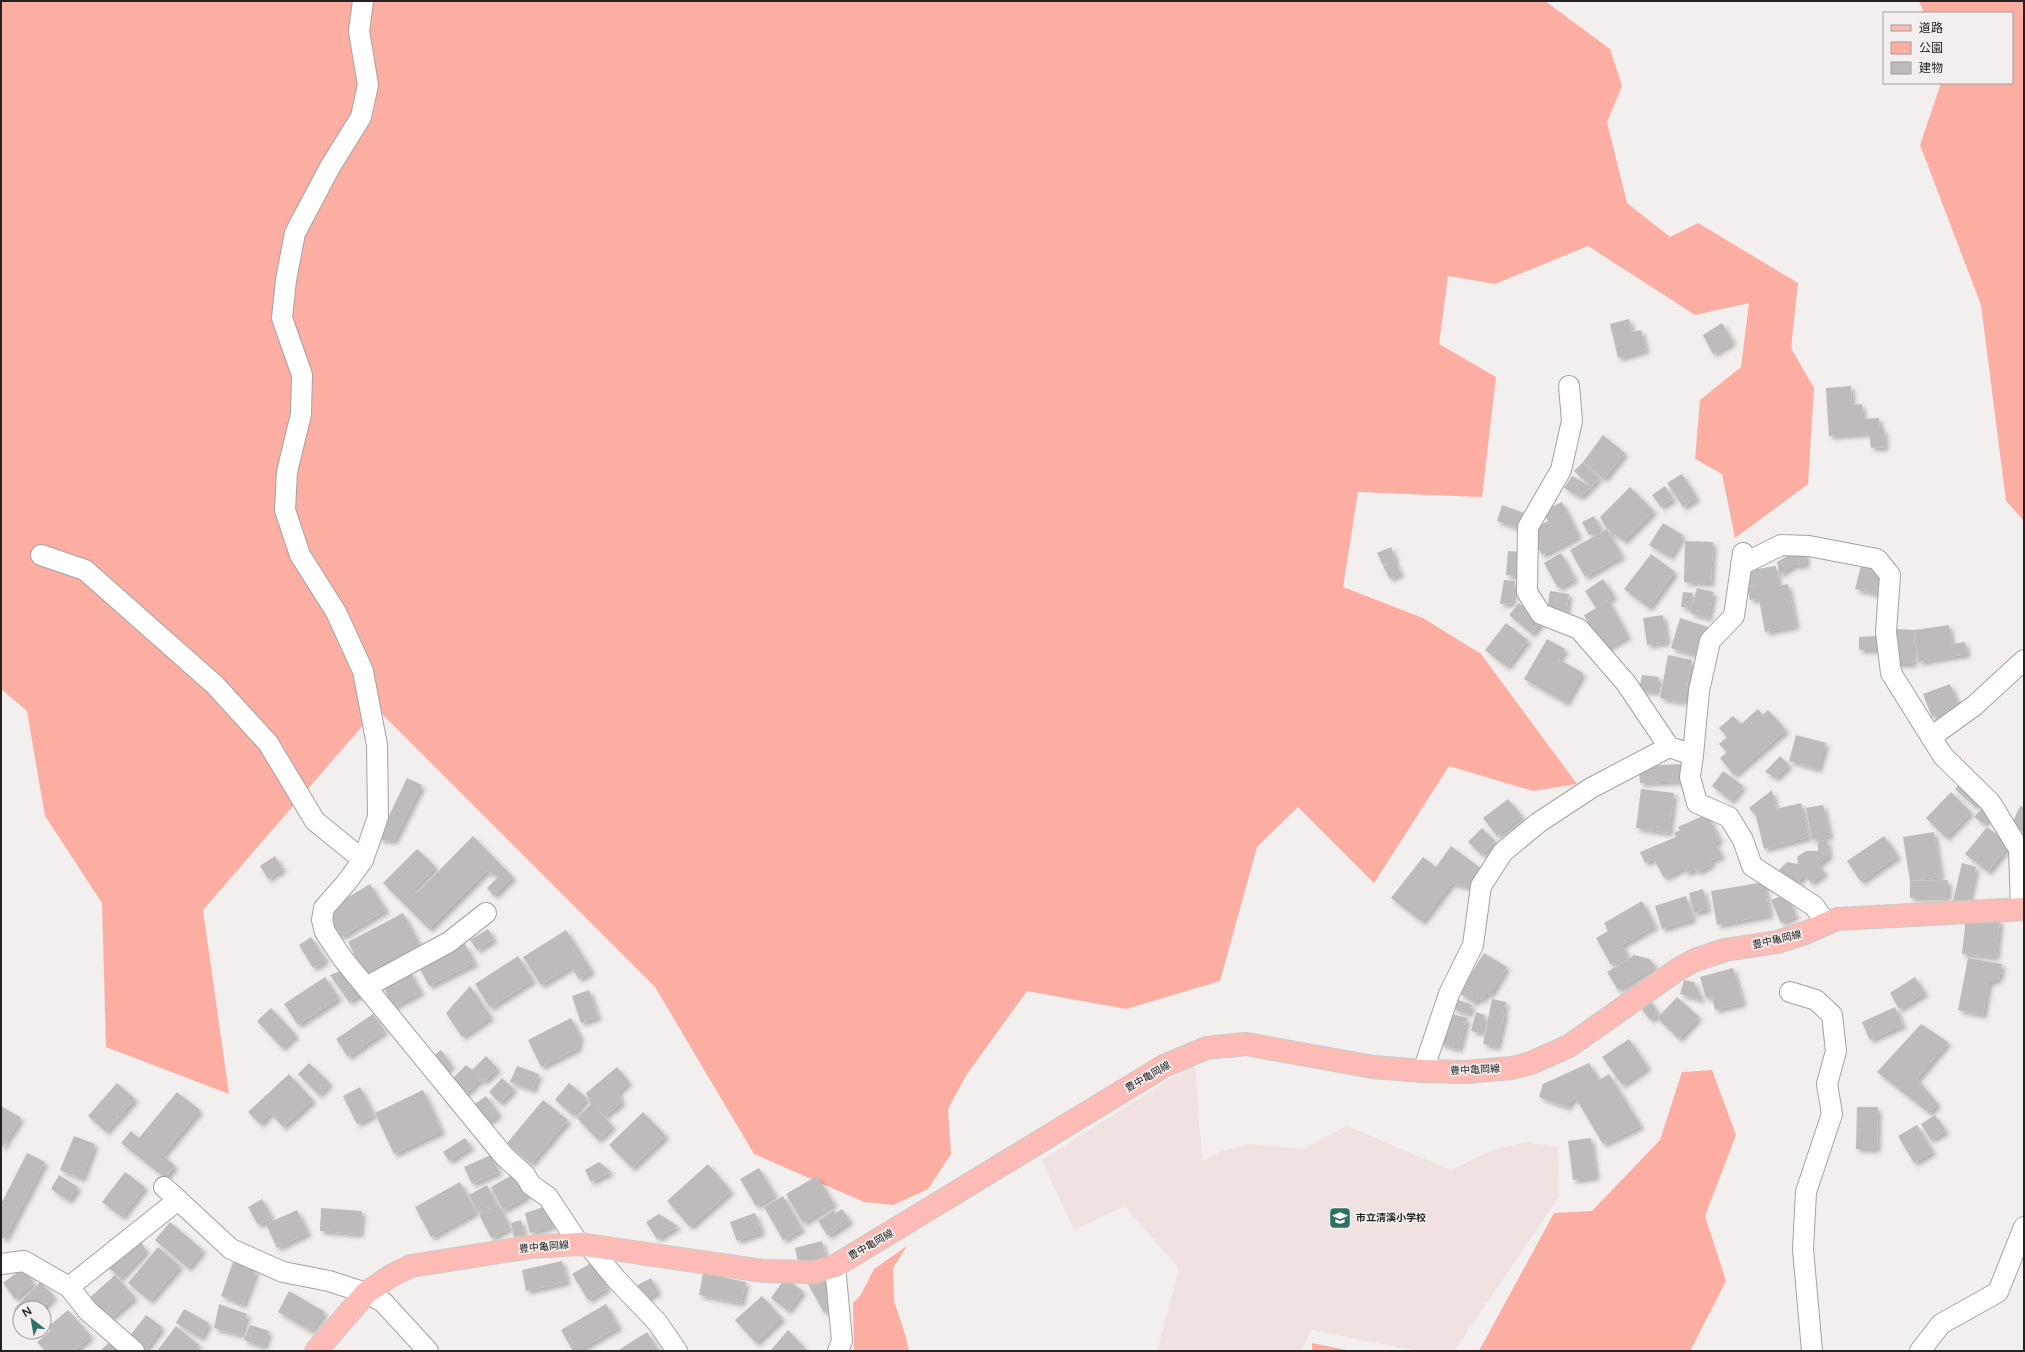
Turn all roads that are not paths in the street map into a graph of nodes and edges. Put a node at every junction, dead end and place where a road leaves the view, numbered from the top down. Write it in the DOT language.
graph roads {
  1 [pos="363,1"];
  2 [pos="1569,386"];
  3 [pos="41,555"];
  4 [pos="2024,660"];
  5 [pos="1931,737"];
  6 [pos="1669,747"];
  7 [pos="1694,755"];
  8 [pos="363,860"];
  9 [pos="2022,909"];
  10 [pos="486,913"];
  11 [pos="1826,923"];
  12 [pos="366,987"];
  13 [pos="1790,992"];
  14 [pos="1423,1071"];
  15 [pos="2024,1227"];
  16 [pos="584,1245"];
  17 [pos="1,1264"];
  18 [pos="835,1266"];
  19 [pos="69,1287"];
  20 [pos="366,1294"];
  21 [pos="134,1351"];
  22 [pos="316,1351"];
  23 [pos="428,1351"];
  24 [pos="677,1351"];
  25 [pos="838,1351"];
  26 [pos="1812,1351"];
  27 [pos="1920,1351"];
  1 -- 8 [label="street"];
  2 -- 6 [label="street"];
  3 -- 8 [label="street"];
  4 -- 5 [label="street"];
  5 -- 7 [label="street"];
  5 -- 9 [label="street"];
  6 -- 7 [label="street"];
  6 -- 14 [label="street"];
  7 -- 11 [label="street"];
  8 -- 12 [label="street"];
  9 -- 11 [label="main road, 豊中亀岡線"];
  10 -- 12 [label="street"];
  11 -- 14 [label="main road, 豊中亀岡線"];
  12 -- 16 [label="street"];
  13 -- 26 [label="street"];
  14 -- 18 [label="main road, 豊中亀岡線"];
  15 -- 27 [label="street"];
  16 -- 18 [label="main road, 豊中亀岡線"];
  16 -- 20 [label="main road, 豊中亀岡線"];
  16 -- 24 [label="street"];
  17 -- 19 [label="street"];
  18 -- 25 [label="street"];
  19 -- 20 [label="street"];
  19 -- 21 [label="street"];
  20 -- 22 [label="main road, 豊中亀岡線"];
  20 -- 23 [label="street"];
}
